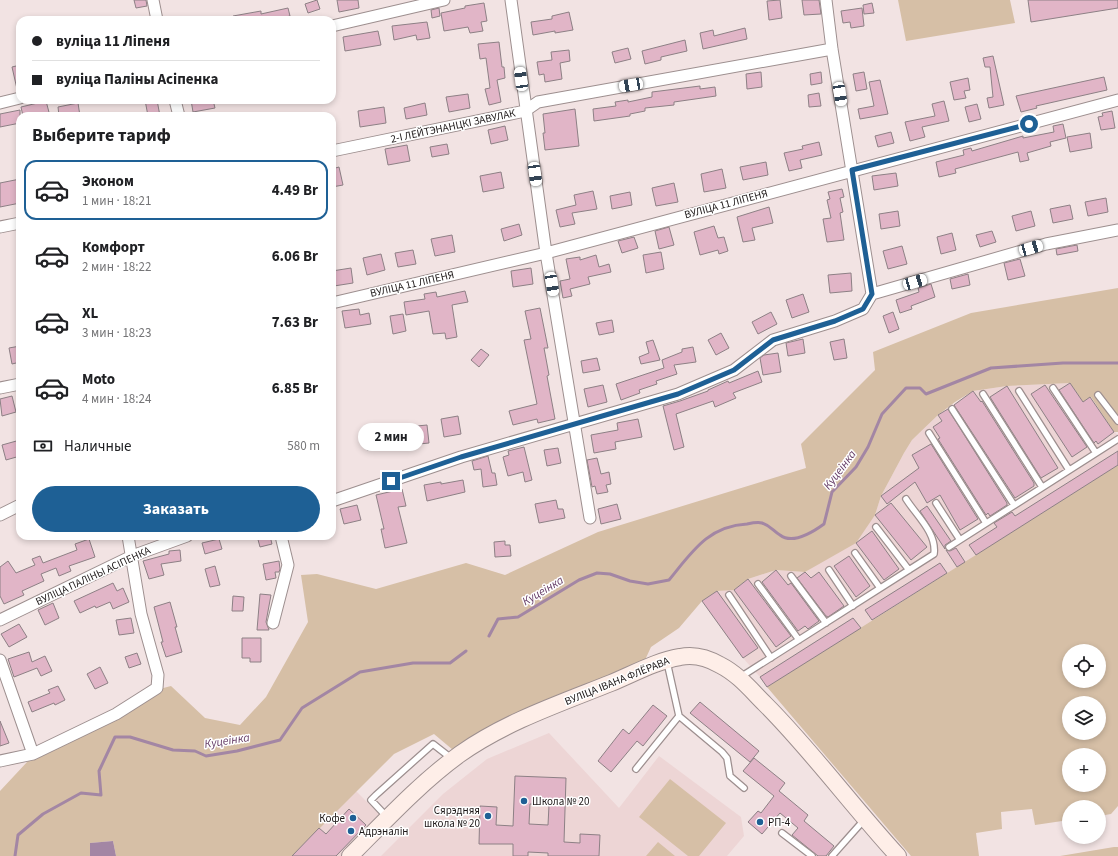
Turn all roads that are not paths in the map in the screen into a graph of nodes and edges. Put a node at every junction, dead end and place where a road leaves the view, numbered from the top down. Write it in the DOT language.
graph roads {
  1 [pos="153,0"];
  2 [pos="444,0"];
  3 [pos="511,0"];
  4 [pos="826,0"];
  5 [pos="156,16"];
  6 [pos="336,25"];
  7 [pos="832,49"];
  8 [pos="16,99"];
  9 [pos="1118,100"];
  10 [pos="0,103"];
  11 [pos="526,111"];
  12 [pos="336,150"];
  13 [pos="852,170"];
  14 [pos="16,224"];
  15 [pos="0,227"];
  16 [pos="1118,230"];
  17 [pos="546,253"];
  18 [pos="872,294"];
  19 [pos="336,302"];
  20 [pos="16,385"];
  21 [pos="0,388"];
  22 [pos="1053,388"];
  23 [pos="1020,391"];
  24 [pos="983,394"];
  25 [pos="1098,396"];
  26 [pos="952,409"];
  27 [pos="1118,421"];
  28 [pos="574,424"];
  29 [pos="929,433"];
  30 [pos="1118,439"];
  31 [pos="1096,453"];
  32 [pos="1069,470"];
  33 [pos="1042,487"];
  34 [pos="906,499"];
  35 [pos="336,501"];
  36 [pos="936,503"];
  37 [pos="1014,505"];
  38 [pos="16,507"];
  39 [pos="0,514"];
  40 [pos="590,518"];
  41 [pos="986,523"];
  42 [pos="876,526"];
  43 [pos="129,540"];
  44 [pos="176,540"];
  45 [pos="283,540"];
  46 [pos="960,540"];
  47 [pos="949,547"];
  48 [pos="855,553"];
  49 [pos="132,556"];
  50 [pos="829,570"];
  51 [pos="909,570"];
  52 [pos="791,576"];
  53 [pos="758,584"];
  54 [pos="880,588"];
  55 [pos="729,595"];
  56 [pos="853,606"];
  57 [pos="0,620"];
  58 [pos="273,623"];
  59 [pos="826,623"];
  60 [pos="799,640"];
  61 [pos="771,658"];
  62 [pos="0,660"];
  63 [pos="666,660"];
  64 [pos="739,678"];
  65 [pos="679,716"];
  66 [pos="33,754"];
  67 [pos="453,760"];
  68 [pos="0,761"];
  69 [pos="636,769"];
  70 [pos="744,788"];
  71 [pos="388,818"];
  72 [pos="864,819"];
  73 [pos="782,833"];
  74 [pos="350,856"];
  75 [pos="812,856"];
  76 [pos="832,856"];
  77 [pos="898,856"];
  1 -- 5 [label="street"];
  2 -- 6 [label="street"];
  3 -- 11 [label="street"];
  4 -- 7 [label="street"];
  7 -- 11 [label="street, 2-І ЛЕЙТЭНАНЦКІ ЗАВУЛАК"];
  7 -- 13 [label="street"];
  8 -- 10 [label="street"];
  9 -- 13 [label="street, ВУЛІЦА 11 ЛІПЕНЯ"];
  11 -- 12 [label="street, 2-І ЛЕЙТЭНАНЦКІ ЗАВУЛАК"];
  11 -- 17 [label="street"];
  13 -- 17 [label="street, ВУЛІЦА 11 ЛІПЕНЯ"];
  13 -- 18 [label="street"];
  14 -- 15 [label="street"];
  16 -- 18 [label="street"];
  17 -- 19 [label="street, ВУЛІЦА 11 ЛІПЕНЯ"];
  17 -- 28 [label="street"];
  18 -- 28 [label="street"];
  20 -- 21 [label="street"];
  22 -- 31 [label="lane"];
  23 -- 32 [label="lane"];
  24 -- 33 [label="lane"];
  25 -- 27 [label="lane"];
  26 -- 37 [label="lane"];
  28 -- 35 [label="street"];
  28 -- 40 [label="street"];
  29 -- 41 [label="lane"];
  30 -- 31 [label="lane"];
  31 -- 32 [label="lane"];
  32 -- 33 [label="lane"];
  33 -- 37 [label="lane"];
  34 -- 51 [label="lane"];
  36 -- 46 [label="lane"];
  37 -- 41 [label="lane"];
  38 -- 39 [label="street"];
  41 -- 46 [label="lane"];
  42 -- 51 [label="lane"];
  43 -- 49 [label="street"];
  44 -- 49 [label="street, ВУЛІЦА ПАЛІНЫ АСІПЕНКА"];
  45 -- 58 [label="street"];
  46 -- 47 [label="lane"];
  48 -- 54 [label="lane"];
  49 -- 57 [label="street, ВУЛІЦА ПАЛІНЫ АСІПЕНКА"];
  49 -- 66 [label="street"];
  50 -- 56 [label="lane"];
  51 -- 54 [label="lane"];
  52 -- 59 [label="lane"];
  53 -- 60 [label="lane"];
  54 -- 56 [label="lane"];
  55 -- 61 [label="lane"];
  56 -- 59 [label="lane"];
  59 -- 60 [label="lane"];
  60 -- 61 [label="lane"];
  61 -- 64 [label="lane"];
  62 -- 66 [label="street"];
  63 -- 64 [label="street, ВУЛІЦА ІВАНА ФЛЁРАВА"];
  63 -- 65 [label="lane"];
  63 -- 67 [label="street, ВУЛІЦА ІВАНА ФЛЁРАВА"];
  64 -- 72 [label="street, ВУЛІЦА ІВАНА ФЛЁРАВА"];
  65 -- 69 [label="lane"];
  65 -- 70 [label="lane"];
  66 -- 68 [label="street"];
  67 -- 71 [label="street, ВУЛІЦА ІВАНА ФЛЁРАВА"];
  67 -- 71 [label="lane"];
  71 -- 74 [label="street, ВУЛІЦА ІВАНА ФЛЁРАВА"];
  72 -- 76 [label="lane"];
  72 -- 77 [label="street, ВУЛІЦА ІВАНА ФЛЁРАВА"];
  73 -- 75 [label="lane"];
}
